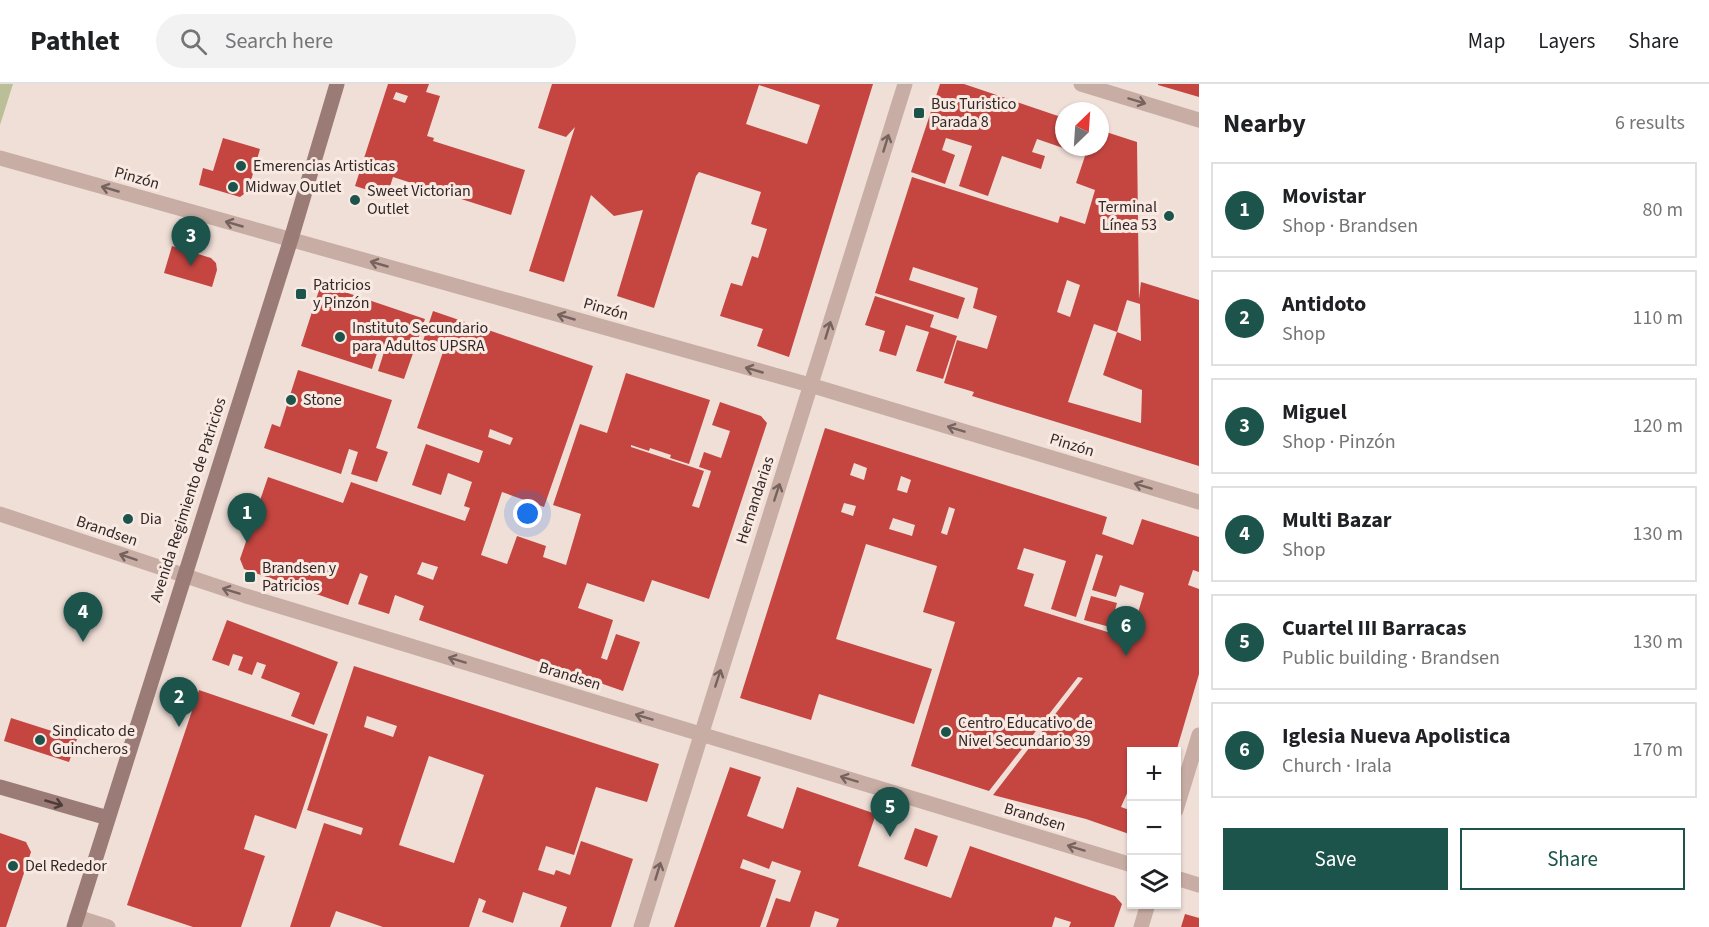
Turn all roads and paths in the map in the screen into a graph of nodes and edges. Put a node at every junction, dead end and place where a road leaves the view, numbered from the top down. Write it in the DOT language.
graph roads {
  1 [pos="337,84"];
  2 [pos="905,84"];
  3 [pos="1081,84"];
  4 [pos="1199,120"];
  5 [pos="0,158"];
  6 [pos="291,239"];
  7 [pos="810,385"];
  8 [pos="1199,502"];
  9 [pos="0,514"];
  10 [pos="183,576"];
  11 [pos="700,734"];
  12 [pos="1199,735"];
  13 [pos="0,788"];
  14 [pos="1179,801"];
  15 [pos="108,818"];
  16 [pos="1127,864"];
  17 [pos="1181,880"];
  18 [pos="1199,885"];
  19 [pos="1146,909"];
  20 [pos="75,922"];
  21 [pos="108,927"];
  22 [pos="641,927"];
  23 [pos="1141,927"];
  1 -- 6 [label="main road, Avenida Regimiento de Patricios"];
  7 -- 2 [label="street, Hernandarias, one-way"];
  3 -- 4 [label="street, one-way"];
  6 -- 5 [label="street, Pinzón, one-way"];
  7 -- 6 [label="street, Pinzón, one-way"];
  6 -- 10 [label="main road, Avenida Regimiento de Patricios"];
  8 -- 7 [label="street, Pinzón, one-way"];
  11 -- 7 [label="street, Hernandarias, one-way"];
  10 -- 9 [label="street, Brandsen, one-way"];
  11 -- 10 [label="street, Brandsen, one-way"];
  10 -- 15 [label="main road, Avenida Regimiento de Patricios"];
  16 -- 11 [label="street, Brandsen, one-way"];
  22 -- 11 [label="street, Hernandarias, one-way"];
  12 -- 14 [label="street"];
  13 -- 15 [label="main road, one-way"];
  15 -- 20 [label="main road, Avenida Regimiento de Patricios"];
  17 -- 18 [label="street"];
  19 -- 23 [label="street"];
  20 -- 21 [label="street"];
}
